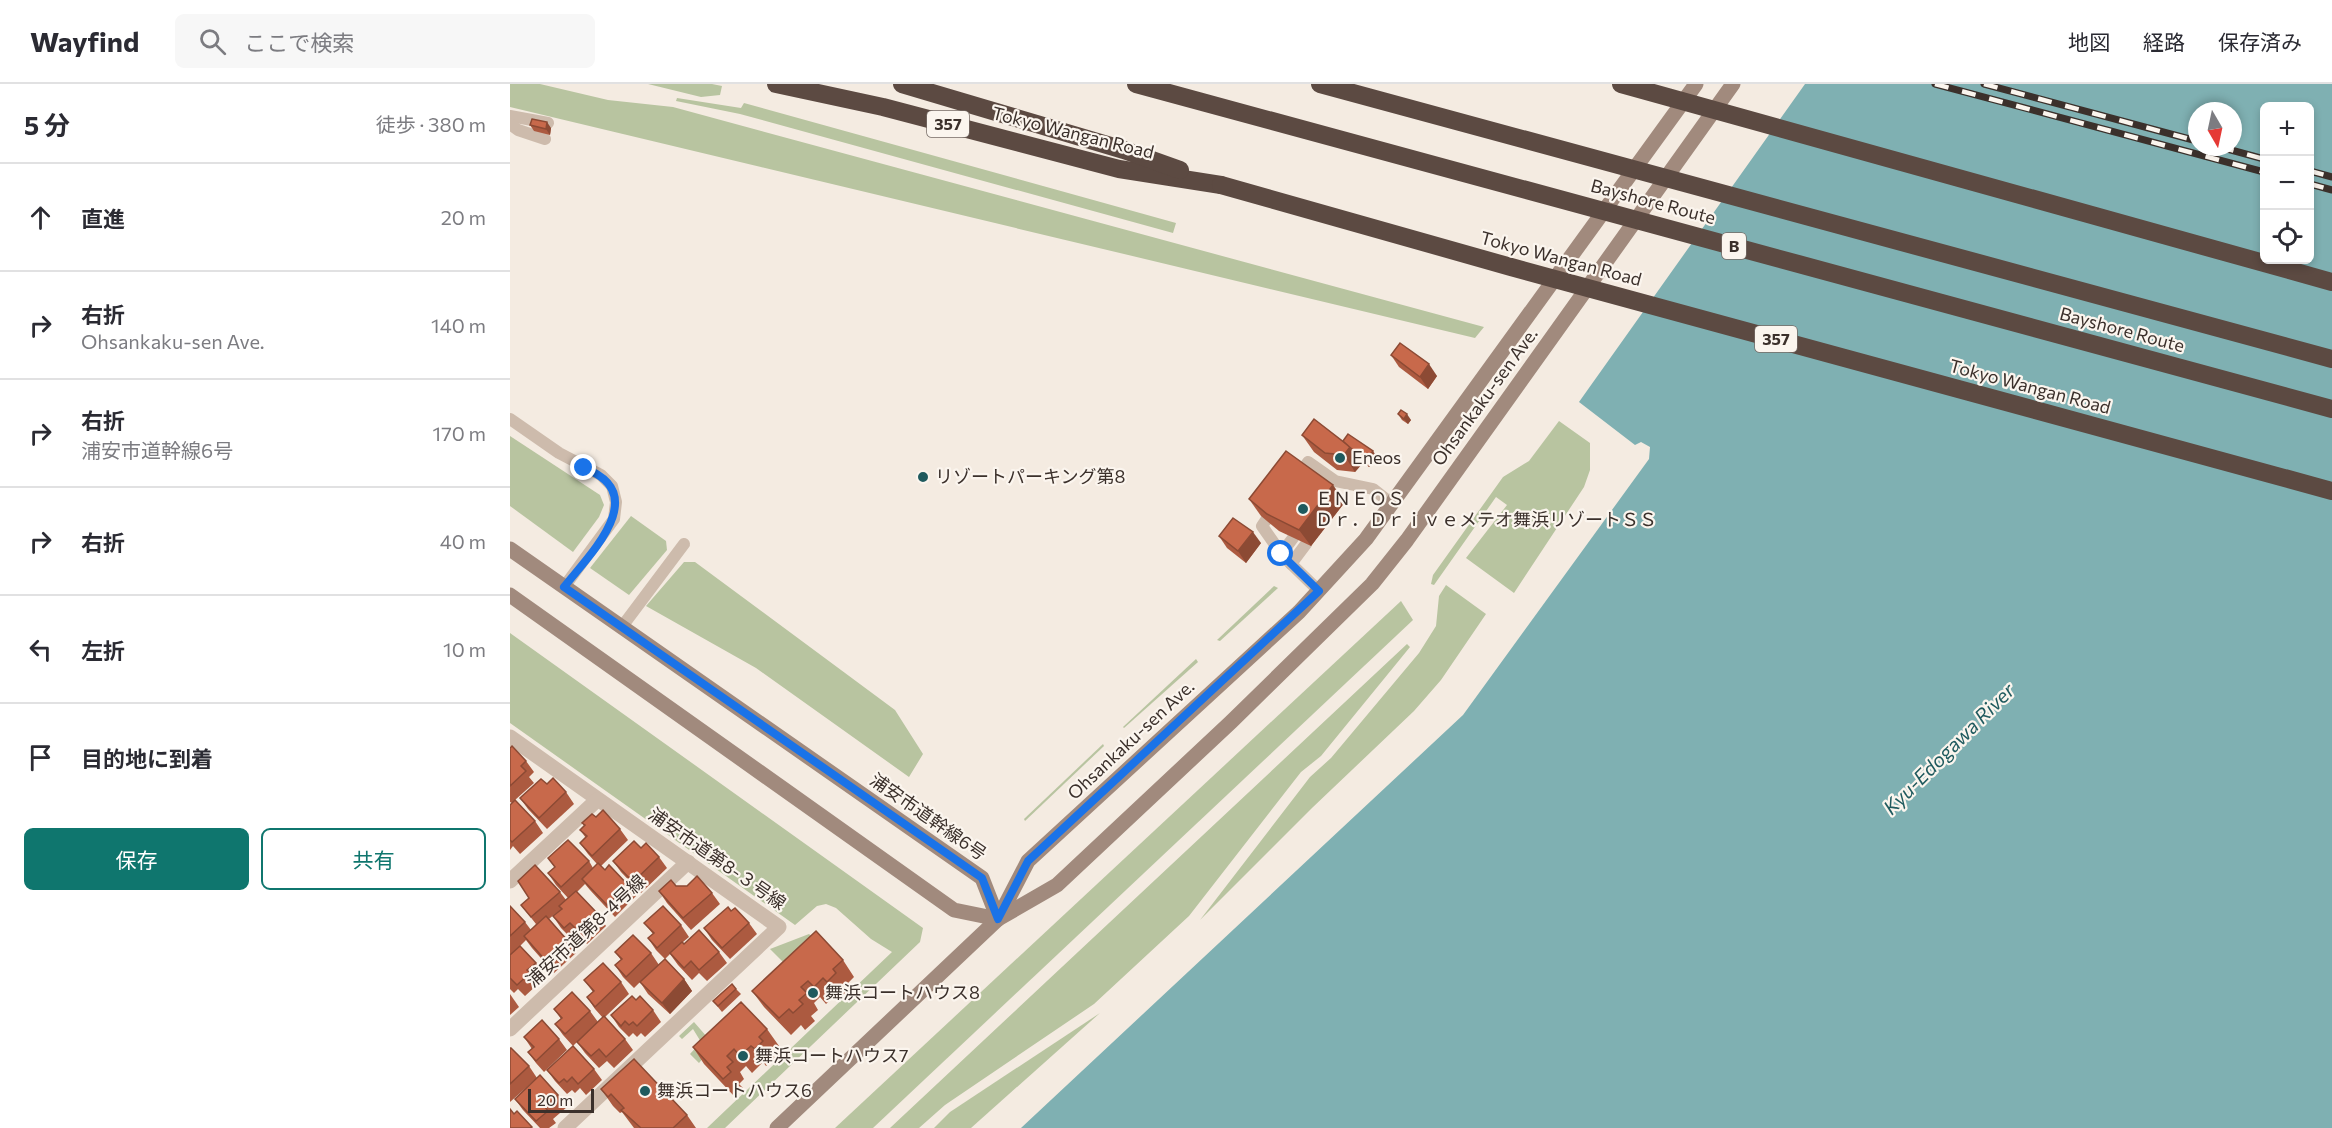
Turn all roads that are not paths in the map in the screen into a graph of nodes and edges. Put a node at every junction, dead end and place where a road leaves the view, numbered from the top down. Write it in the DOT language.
graph roads {
  1 [pos="776,84"];
  2 [pos="902,84"];
  3 [pos="1136,84"];
  4 [pos="1320,84"];
  5 [pos="1350,84"];
  6 [pos="1621,84"];
  7 [pos="1695,84"];
  8 [pos="1733,84"];
  9 [pos="1389,103"];
  10 [pos="510,116"];
  11 [pos="548,123"];
  12 [pos="510,124"];
  13 [pos="545,139"];
  14 [pos="1221,185"];
  15 [pos="2332,282"];
  16 [pos="2332,359"];
  17 [pos="2332,409"];
  18 [pos="510,419"];
  19 [pos="1302,471"];
  20 [pos="1348,486"];
  21 [pos="2332,491"];
  22 [pos="1339,498"];
  23 [pos="1392,504"];
  24 [pos="1266,520"];
  25 [pos="1293,538"];
  26 [pos="684,544"];
  27 [pos="1306,544"];
  28 [pos="510,549"];
  29 [pos="1281,554"];
  30 [pos="1291,564"];
  31 [pos="564,587"];
  32 [pos="1319,591"];
  33 [pos="510,595"];
  34 [pos="621,628"];
  35 [pos="510,737"];
  36 [pos="597,800"];
  37 [pos="688,862"];
  38 [pos="510,881"];
  39 [pos="998,919"];
  40 [pos="510,1029"];
  41 [pos="565,1128"];
  42 [pos="777,1128"];
  1 -- 14 [label="highway, Tokyo Wangan Road / 357"];
  2 -- 14 [label="highway, 357"];
  3 -- 17 [label="highway, Bayshore Route / B, bridge"];
  4 -- 9 [label="highway, Bayshore Route, bridge"];
  5 -- 9 [label="highway, bridge"];
  6 -- 15 [label="highway, bridge"];
  7 -- 23 [label="street, Ohsankaku-sen Ave."];
  8 -- 39 [label="street, Ohsankaku-sen Ave."];
  9 -- 16 [label="highway, Bayshore Route, bridge"];
  10 -- 11 [label="lane"];
  12 -- 13 [label="lane"];
  14 -- 21 [label="highway, Tokyo Wangan Road / 357, bridge"];
  18 -- 31 [label="lane"];
  19 -- 20 [label="lane"];
  20 -- 22 [label="lane"];
  20 -- 23 [label="lane"];
  23 -- 32 [label="street, Ohsankaku-sen Ave."];
  24 -- 29 [label="lane"];
  25 -- 29 [label="lane"];
  26 -- 34 [label="lane"];
  27 -- 30 [label="lane"];
  28 -- 31 [label="street, 浦安市道幹線6号"];
  29 -- 30 [label="lane"];
  30 -- 32 [label="lane"];
  31 -- 34 [label="street, 浦安市道幹線6号"];
  32 -- 39 [label="street, Ohsankaku-sen Ave."];
  33 -- 39 [label="street"];
  34 -- 39 [label="street, 浦安市道幹線6号"];
  35 -- 36 [label="street, 浦安市道第8-３号線"];
  36 -- 37 [label="street, 浦安市道第8-３号線"];
  36 -- 38 [label="street"];
  37 -- 40 [label="street, 浦安市道第8-4号線"];
  37 -- 41 [label="street, 浦安市道第8-３号線"];
  39 -- 42 [label="street, Ohsankaku-sen Ave."];
}
